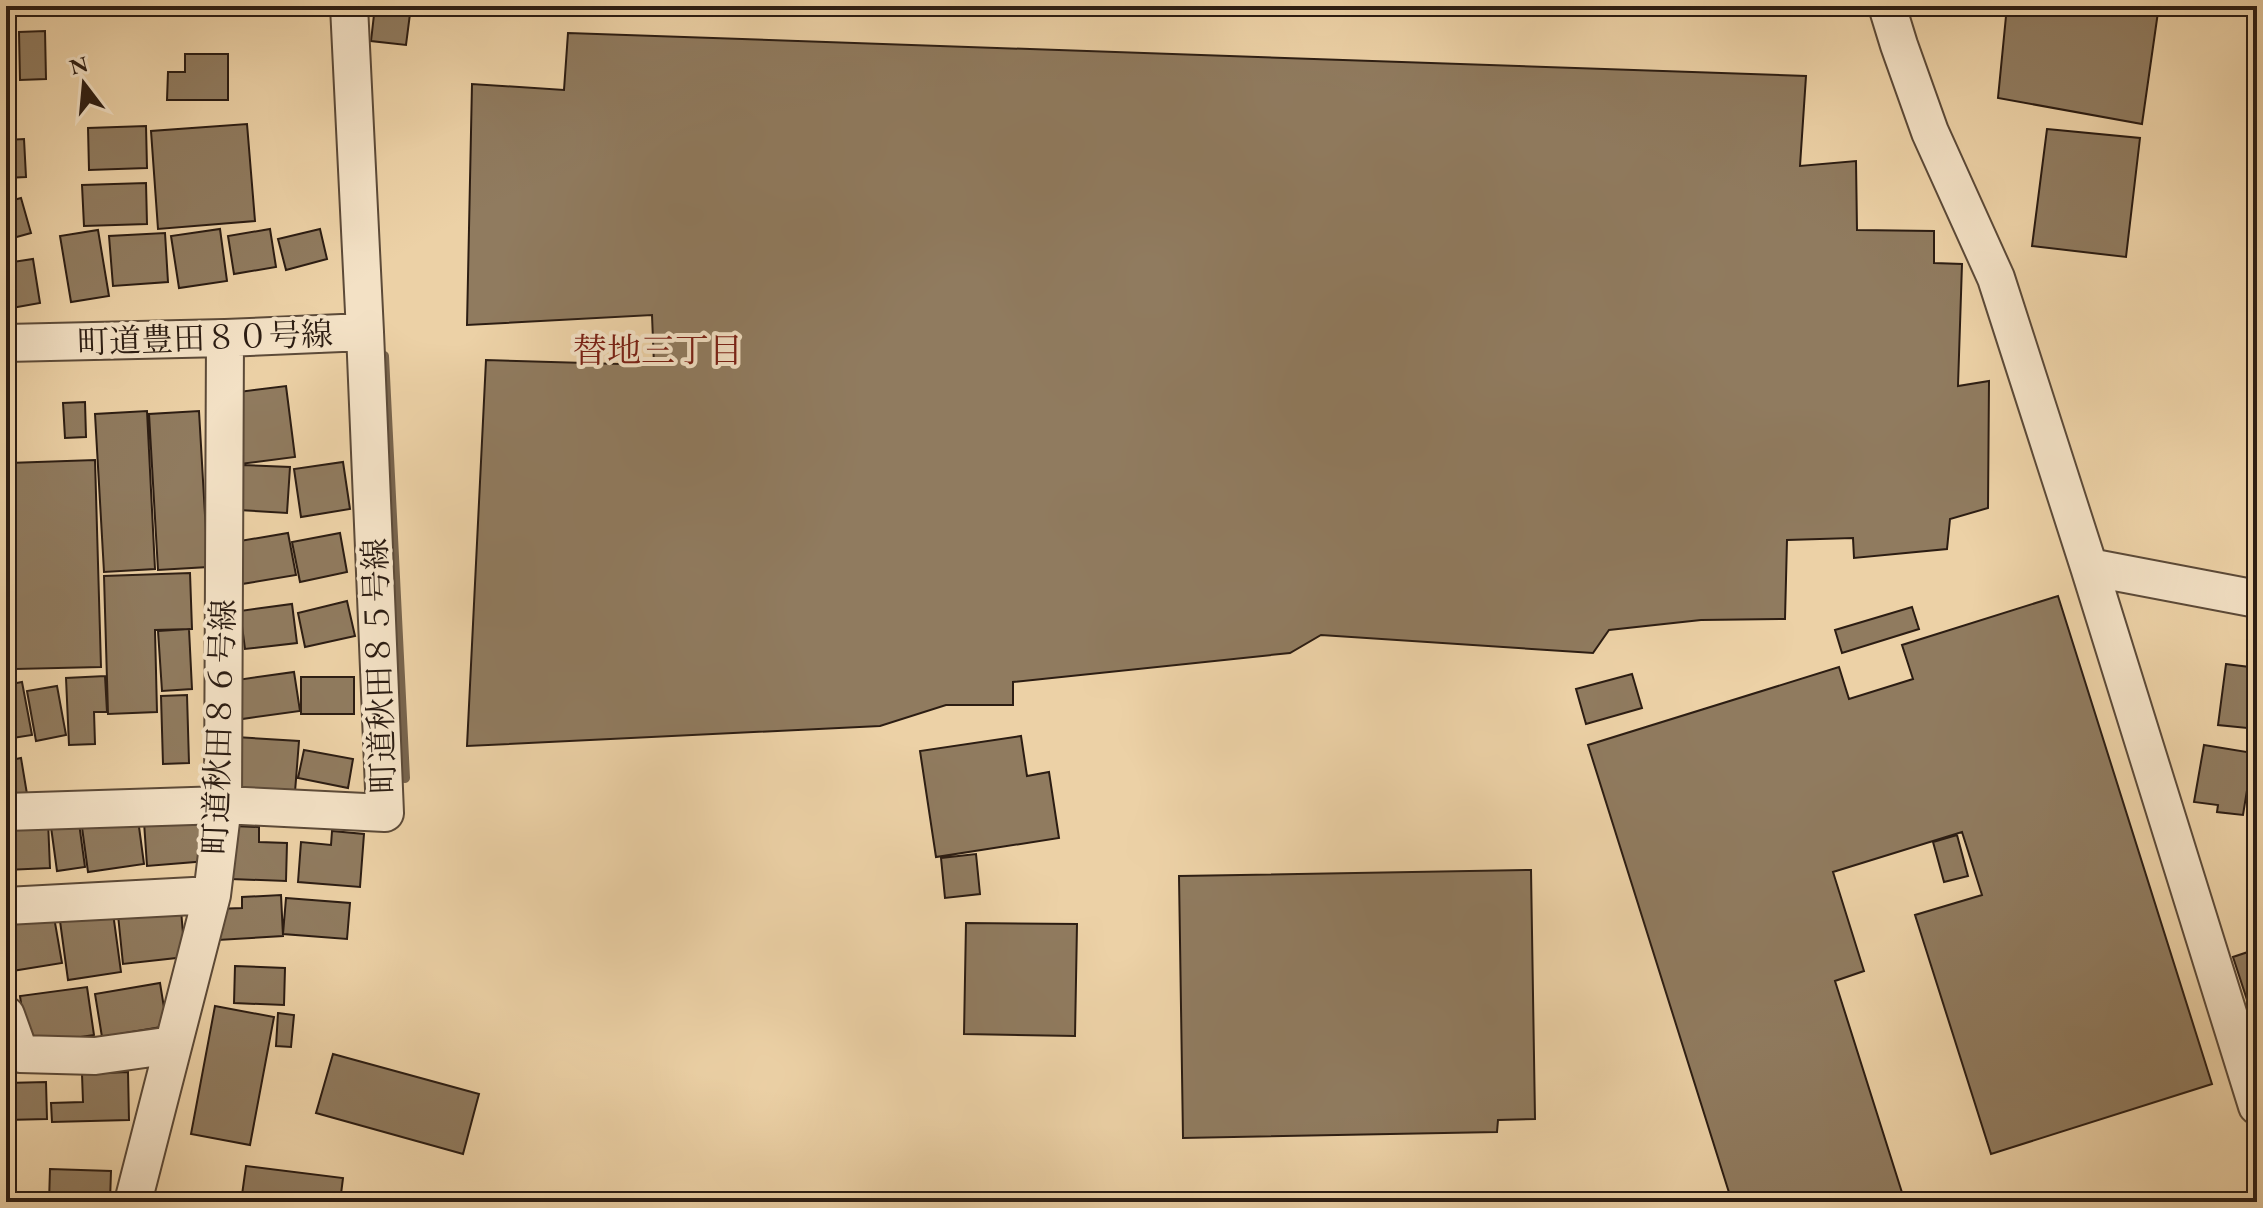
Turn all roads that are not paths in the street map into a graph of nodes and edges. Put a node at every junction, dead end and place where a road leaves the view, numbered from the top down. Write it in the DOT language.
graph roads {
  1 [pos="349,6"];
  2 [pos="1887,6"];
  3 [pos="365,332"];
  4 [pos="225,338"];
  5 [pos="6,343"];
  6 [pos="2089,567"];
  7 [pos="2257,599"];
  8 [pos="223,805"];
  9 [pos="6,812"];
  10 [pos="212,895"];
  11 [pos="6,906"];
  12 [pos="6,1015"];
  13 [pos="173,1045"];
  14 [pos="2257,1106"];
  15 [pos="133,1202"];
  1 -- 3 [label="street, 町道豊田８０号線"];
  2 -- 6 [label="street"];
  3 -- 4 [label="street, 町道豊田８０号線"];
  3 -- 8 [label="street, 町道秋田８５号線"];
  4 -- 5 [label="street, 町道豊田８０号線"];
  4 -- 8 [label="street, 町道秋田８６号線"];
  6 -- 7 [label="street"];
  6 -- 14 [label="street"];
  8 -- 9 [label="street, 町道秋田８５号線"];
  8 -- 10 [label="street, 町道秋田８６号線"];
  10 -- 11 [label="street"];
  10 -- 13 [label="street, 町道秋田８６号線"];
  12 -- 13 [label="street"];
  13 -- 15 [label="street, 町道秋田８６号線"];
}
